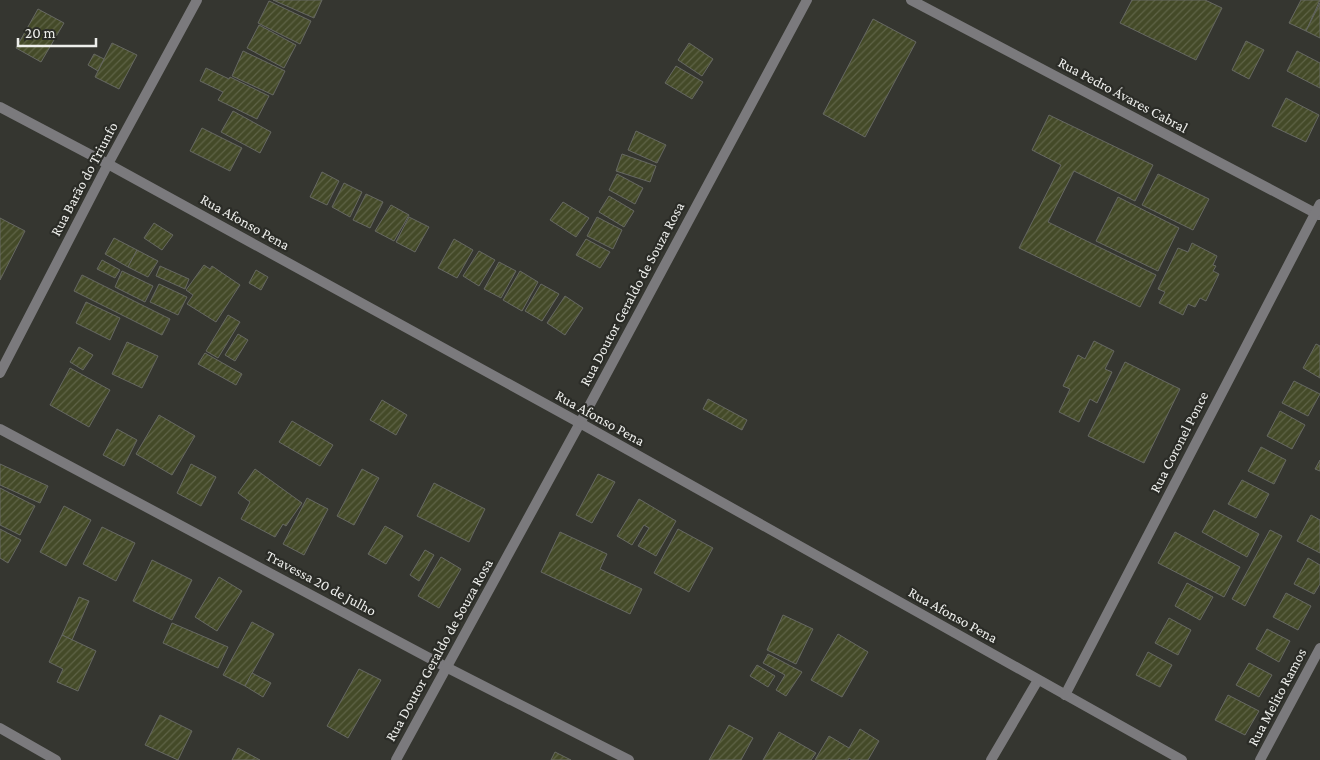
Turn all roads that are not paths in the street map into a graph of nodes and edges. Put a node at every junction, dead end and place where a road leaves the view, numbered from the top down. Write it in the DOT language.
graph roads {
  1 [pos="197,0"];
  2 [pos="807,0"];
  3 [pos="912,0"];
  4 [pos="0,107"];
  5 [pos="108,164"];
  6 [pos="1318,211"];
  7 [pos="0,373"];
  8 [pos="580,423"];
  9 [pos="0,429"];
  10 [pos="1320,648"];
  11 [pos="446,667"];
  12 [pos="1038,680"];
  13 [pos="1065,694"];
  14 [pos="0,728"];
  15 [pos="56,760"];
  16 [pos="396,760"];
  17 [pos="629,760"];
  18 [pos="991,760"];
  19 [pos="1182,760"];
  20 [pos="1260,760"];
  1 -- 5 [label="street, Rua Barão do Triunfo"];
  2 -- 8 [label="street, Rua Doutor Geraldo de Souza Rosa"];
  3 -- 6 [label="street, Rua Pedro Ávares Cabral"];
  4 -- 5 [label="street, Rua Afonso Pena"];
  5 -- 7 [label="street, Rua Barão do Triunfo"];
  5 -- 8 [label="street, Rua Afonso Pena"];
  6 -- 13 [label="street, Rua Coronel Ponce"];
  8 -- 11 [label="street, Rua Doutor Geraldo de Souza Rosa"];
  8 -- 12 [label="street, Rua Afonso Pena"];
  9 -- 11 [label="street, Travessa 20 de Julho"];
  10 -- 20 [label="street, Rua Melito Ramos"];
  11 -- 16 [label="street, Rua Doutor Geraldo de Souza Rosa"];
  11 -- 17 [label="street, Travessa 20 de Julho"];
  12 -- 13 [label="street, Rua Afonso Pena"];
  12 -- 18 [label="street"];
  13 -- 19 [label="street, Rua Afonso Pena"];
  14 -- 15 [label="street"];
}
